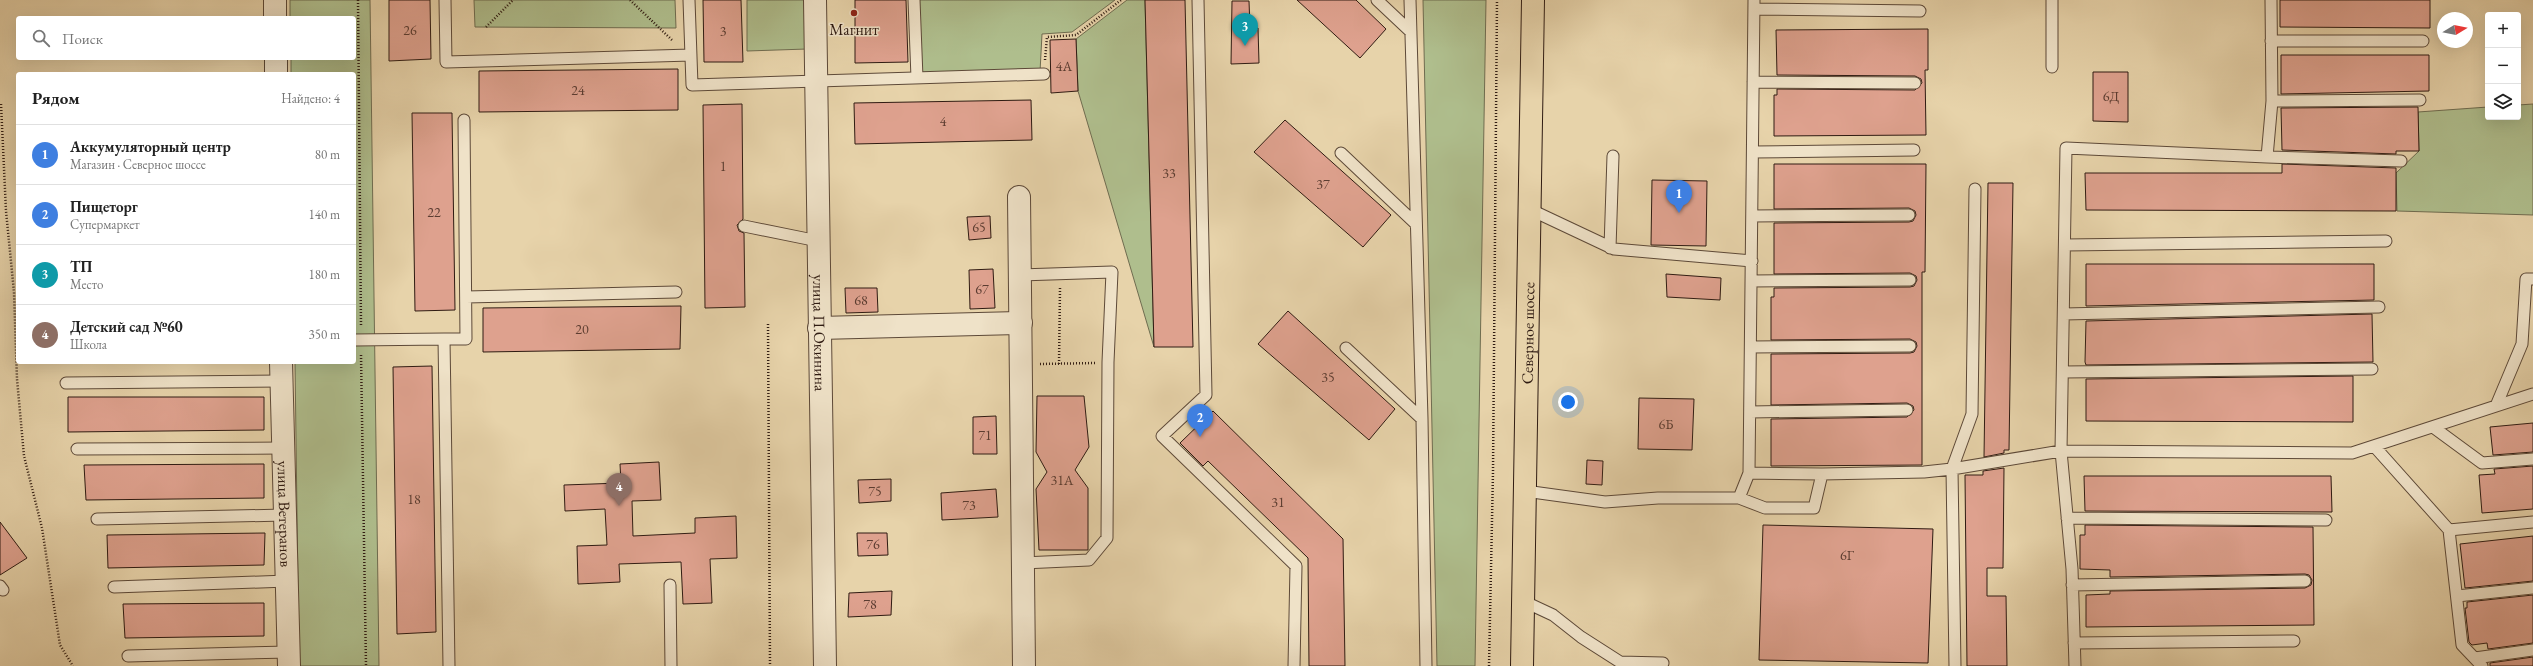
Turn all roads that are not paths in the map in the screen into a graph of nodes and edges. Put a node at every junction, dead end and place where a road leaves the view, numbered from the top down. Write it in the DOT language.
graph roads {
  1 [pos="275,0"];
  2 [pos="445,0"];
  3 [pos="689,0"];
  4 [pos="815,0"];
  5 [pos="914,0"];
  6 [pos="1198,0"];
  7 [pos="1377,0"];
  8 [pos="1410,0"];
  9 [pos="1533,0"];
  10 [pos="2052,0"];
  11 [pos="2271,0"];
  12 [pos="1754,5"];
  13 [pos="1920,11"];
  14 [pos="275,16"];
  15 [pos="1411,32"];
  16 [pos="2271,41"];
  17 [pos="2423,41"];
  18 [pos="689,55"];
  19 [pos="276,60"];
  20 [pos="2052,67"];
  21 [pos="276,72"];
  22 [pos="1044,74"];
  23 [pos="917,78"];
  24 [pos="816,82"];
  25 [pos="1754,82"];
  26 [pos="1915,83"];
  27 [pos="2420,100"];
  28 [pos="2272,101"];
  29 [pos="464,120"];
  30 [pos="1914,150"];
  31 [pos="1753,152"];
  32 [pos="1341,153"];
  33 [pos="1613,156"];
  34 [pos="2267,157"];
  35 [pos="2400,161"];
  36 [pos="1975,189"];
  37 [pos="1019,197"];
  38 [pos="1529,209"];
  39 [pos="1909,215"];
  40 [pos="1752,216"];
  41 [pos="1416,224"];
  42 [pos="744,226"];
  43 [pos="818,241"];
  44 [pos="2386,241"];
  45 [pos="2065,245"];
  46 [pos="1610,248"];
  47 [pos="1752,261"];
  48 [pos="1020,275"];
  49 [pos="2533,279"];
  50 [pos="1910,280"];
  51 [pos="1751,281"];
  52 [pos="676,292"];
  53 [pos="466,296"];
  54 [pos="2379,307"];
  55 [pos="2064,314"];
  56 [pos="1021,323"];
  57 [pos="819,328"];
  58 [pos="444,339"];
  59 [pos="356,340"];
  60 [pos="1910,346"];
  61 [pos="1751,347"];
  62 [pos="1346,348"];
  63 [pos="2372,369"];
  64 [pos="281,371"];
  65 [pos="2063,372"];
  66 [pos="66,383"];
  67 [pos="2533,394"];
  68 [pos="2496,406"];
  69 [pos="1907,410"];
  70 [pos="1750,412"];
  71 [pos="1422,419"];
  72 [pos="2433,427"];
  73 [pos="2374,446"];
  74 [pos="283,448"];
  75 [pos="77,449"];
  76 [pos="2061,451"];
  77 [pos="2533,459"];
  78 [pos="1952,469"];
  79 [pos="1749,473"];
  80 [pos="1822,474"];
  81 [pos="1525,492"];
  82 [pos="1740,498"];
  83 [pos="284,515"];
  84 [pos="2067,518"];
  85 [pos="97,519"];
  86 [pos="2326,520"];
  87 [pos="2533,522"];
  88 [pos="2449,530"];
  89 [pos="1023,564"];
  90 [pos="287,581"];
  91 [pos="2305,581"];
  92 [pos="2072,585"];
  93 [pos="670,586"];
  94 [pos="114,587"];
  95 [pos="2533,588"];
  96 [pos="2457,596"];
  97 [pos="1523,601"];
  98 [pos="2294,641"];
  99 [pos="2074,643"];
  100 [pos="2533,650"];
  101 [pos="128,656"];
  102 [pos="289,659"];
  103 [pos="2478,662"];
  104 [pos="1663,663"];
  105 [pos="449,666"];
  106 [pos="671,666"];
  107 [pos="825,666"];
  108 [pos="1024,666"];
  109 [pos="1294,666"];
  110 [pos="1426,666"];
  111 [pos="1522,666"];
  112 [pos="1955,666"];
  113 [pos="2075,666"];
  1 -- 14 [label="street"];
  2 -- 18 [label="lane"];
  3 -- 18 [label="lane"];
  4 -- 24 [label="street, улица П.Окинина"];
  5 -- 23 [label="lane"];
  6 -- 109 [label="lane"];
  7 -- 15 [label="lane"];
  8 -- 15 [label="lane"];
  9 -- 38 [label="main road, Северное шоссе"];
  10 -- 20 [label="lane"];
  11 -- 16 [label="lane"];
  12 -- 13 [label="lane"];
  12 -- 25 [label="lane"];
  15 -- 41 [label="lane"];
  16 -- 17 [label="lane"];
  16 -- 28 [label="lane"];
  18 -- 24 [label="lane"];
  19 -- 21 [label="street"];
  22 -- 23 [label="lane"];
  23 -- 24 [label="lane"];
  24 -- 43 [label="street, улица П.Окинина"];
  25 -- 26 [label="lane"];
  25 -- 31 [label="lane"];
  27 -- 28 [label="lane"];
  28 -- 34 [label="lane"];
  29 -- 53 [label="lane"];
  30 -- 31 [label="lane"];
  31 -- 40 [label="lane"];
  32 -- 41 [label="lane"];
  33 -- 46 [label="lane"];
  34 -- 35 [label="lane"];
  34 -- 45 [label="lane"];
  36 -- 78 [label="lane"];
  37 -- 48 [label="street"];
  38 -- 46 [label="lane"];
  38 -- 81 [label="main road, Северное шоссе"];
  39 -- 40 [label="lane"];
  40 -- 47 [label="lane"];
  41 -- 71 [label="lane"];
  42 -- 43 [label="lane"];
  43 -- 57 [label="street, улица П.Окинина"];
  44 -- 45 [label="lane"];
  45 -- 55 [label="lane"];
  46 -- 47 [label="lane"];
  47 -- 51 [label="lane"];
  48 -- 56 [label="street"];
  48 -- 89 [label="lane"];
  49 -- 68 [label="lane"];
  50 -- 51 [label="lane"];
  51 -- 61 [label="lane"];
  52 -- 53 [label="lane"];
  53 -- 58 [label="lane"];
  54 -- 55 [label="lane"];
  55 -- 65 [label="lane"];
  56 -- 57 [label="street"];
  56 -- 89 [label="street"];
  57 -- 107 [label="street, улица П.Окинина"];
  58 -- 59 [label="lane"];
  58 -- 105 [label="lane"];
  60 -- 61 [label="lane"];
  61 -- 70 [label="lane"];
  62 -- 71 [label="lane"];
  63 -- 65 [label="lane"];
  64 -- 66 [label="lane"];
  64 -- 74 [label="street, улица Ветеранов"];
  65 -- 76 [label="lane"];
  67 -- 68 [label="lane"];
  68 -- 72 [label="lane"];
  69 -- 70 [label="lane"];
  70 -- 79 [label="lane"];
  71 -- 110 [label="lane"];
  72 -- 73 [label="lane"];
  72 -- 77 [label="lane"];
  73 -- 76 [label="lane"];
  73 -- 88 [label="lane"];
  74 -- 75 [label="lane"];
  74 -- 83 [label="street, улица Ветеранов"];
  76 -- 78 [label="lane"];
  76 -- 84 [label="lane"];
  78 -- 80 [label="lane"];
  78 -- 112 [label="lane"];
  79 -- 80 [label="lane"];
  79 -- 82 [label="lane"];
  80 -- 82 [label="lane"];
  81 -- 82 [label="lane"];
  81 -- 97 [label="main road, Северное шоссе"];
  83 -- 85 [label="lane"];
  83 -- 90 [label="street, улица Ветеранов"];
  84 -- 86 [label="lane"];
  84 -- 92 [label="lane"];
  87 -- 88 [label="lane"];
  88 -- 96 [label="lane"];
  89 -- 108 [label="street"];
  90 -- 94 [label="lane"];
  90 -- 102 [label="street, улица Ветеранов"];
  91 -- 92 [label="lane"];
  92 -- 99 [label="lane"];
  93 -- 106 [label="lane"];
  95 -- 96 [label="lane"];
  96 -- 103 [label="lane"];
  97 -- 104 [label="lane"];
  97 -- 111 [label="main road, Северное шоссе"];
  98 -- 99 [label="lane"];
  99 -- 113 [label="lane"];
  100 -- 103 [label="lane"];
  101 -- 102 [label="lane"];
}
